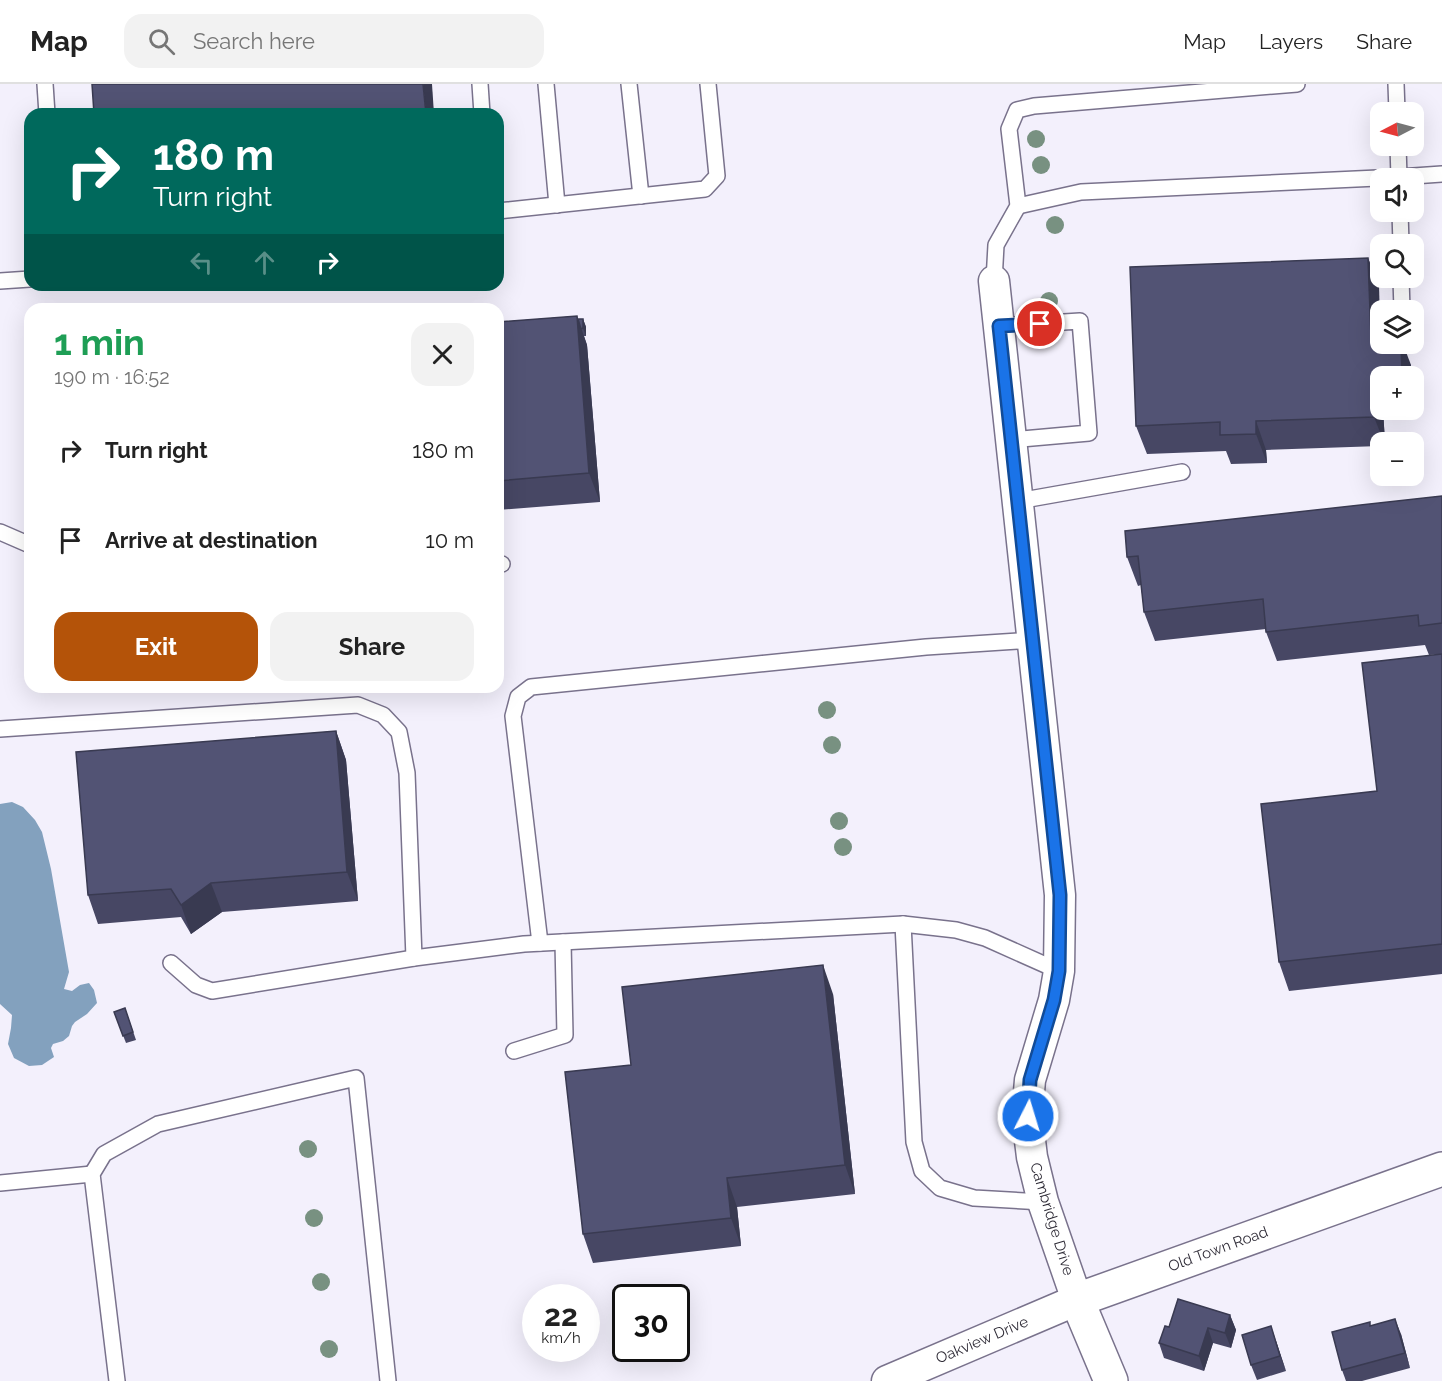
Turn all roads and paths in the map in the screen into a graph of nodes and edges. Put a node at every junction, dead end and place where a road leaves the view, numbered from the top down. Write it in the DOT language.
graph roads {
  1 [pos="45,84"];
  2 [pos="480,84"];
  3 [pos="546,84"];
  4 [pos="629,84"];
  5 [pos="708,84"];
  6 [pos="1297,84"];
  7 [pos="1396,84"];
  8 [pos="1397,102"];
  9 [pos="47,108"];
  10 [pos="482,108"];
  11 [pos="1442,174"];
  12 [pos="1424,176"];
  13 [pos="1370,179"];
  14 [pos="641,196"];
  15 [pos="557,205"];
  16 [pos="1018,206"];
  17 [pos="504,210"];
  18 [pos="24,279"];
  19 [pos="0,281"];
  20 [pos="994,282"];
  21 [pos="999,326"];
  22 [pos="1011,440"];
  23 [pos="1182,472"];
  24 [pos="1018,501"];
  25 [pos="0,532"];
  26 [pos="24,542"];
  27 [pos="1033,640"];
  28 [pos="0,729"];
  29 [pos="903,924"];
  30 [pos="563,942"];
  31 [pos="540,943"];
  32 [pos="414,958"];
  33 [pos="171,963"];
  34 [pos="1059,971"];
  35 [pos="514,1051"];
  36 [pos="1442,1169"];
  37 [pos="92,1174"];
  38 [pos="0,1183"];
  39 [pos="1043,1202"];
  40 [pos="1077,1300"];
  41 [pos="117,1381"];
  42 [pos="388,1381"];
  43 [pos="887,1381"];
  44 [pos="1111,1381"];
  1 -- 9 [label="lane"];
  2 -- 10 [label="lane"];
  3 -- 15 [label="lane"];
  4 -- 14 [label="lane"];
  5 -- 14 [label="lane"];
  6 -- 16 [label="lane"];
  7 -- 8 [label="lane"];
  11 -- 12 [label="lane"];
  13 -- 16 [label="lane"];
  14 -- 15 [label="lane"];
  15 -- 17 [label="lane"];
  16 -- 20 [label="lane"];
  18 -- 19 [label="lane"];
  20 -- 21 [label="street, Cambridge Drive"];
  21 -- 22 [label="street, Cambridge Drive"];
  21 -- 22 [label="lane"];
  22 -- 24 [label="street, Cambridge Drive"];
  23 -- 24 [label="lane"];
  24 -- 27 [label="street, Cambridge Drive"];
  25 -- 26 [label="lane"];
  27 -- 31 [label="lane"];
  27 -- 34 [label="street, Cambridge Drive"];
  28 -- 32 [label="lane"];
  29 -- 30 [label="lane"];
  29 -- 34 [label="lane"];
  29 -- 39 [label="lane"];
  30 -- 31 [label="lane"];
  30 -- 35 [label="lane"];
  31 -- 32 [label="lane"];
  32 -- 33 [label="lane"];
  34 -- 39 [label="street, Cambridge Drive"];
  36 -- 40 [label="main road, Old Town Road"];
  37 -- 38 [label="lane"];
  37 -- 41 [label="lane"];
  37 -- 42 [label="lane"];
  39 -- 40 [label="street, Cambridge Drive"];
  40 -- 43 [label="street, Oakview Drive"];
  40 -- 44 [label="main road"];
}
